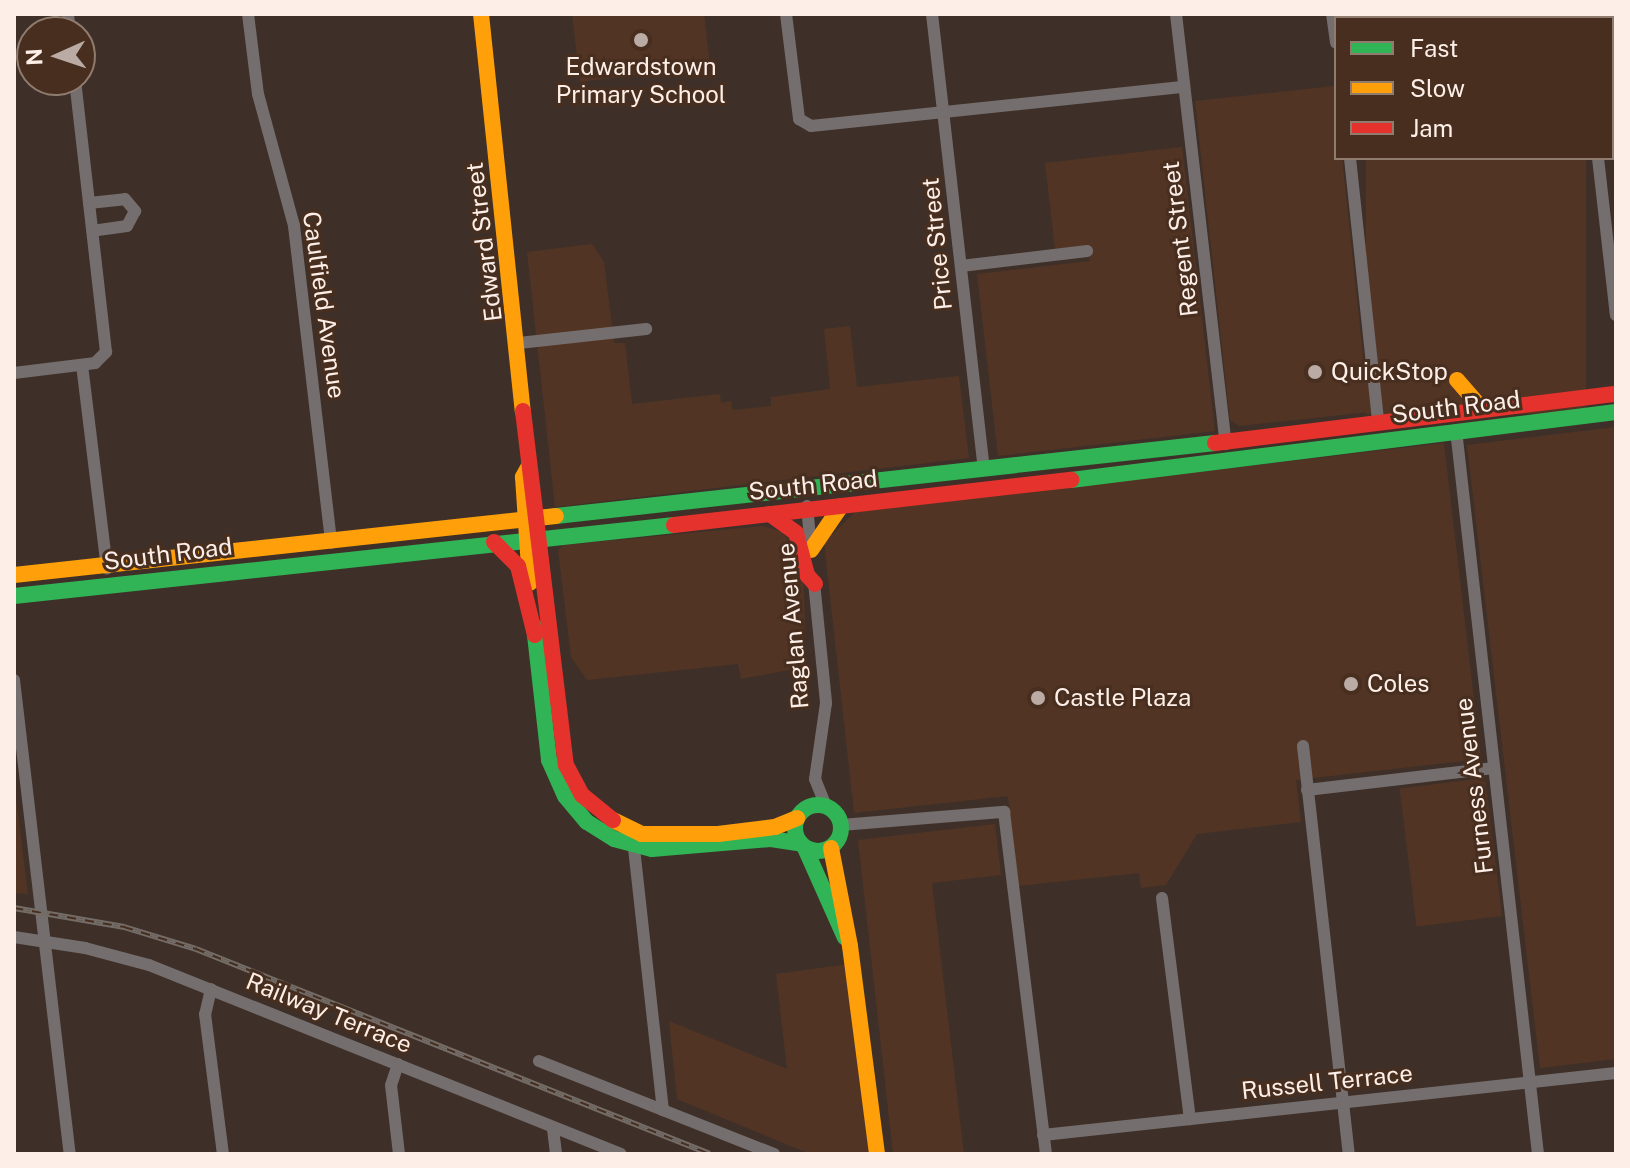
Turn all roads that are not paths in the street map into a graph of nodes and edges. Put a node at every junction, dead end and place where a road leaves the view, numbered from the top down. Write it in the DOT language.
graph roads {
  1 [pos="248,14"];
  2 [pos="481,14"];
  3 [pos="786,14"];
  4 [pos="932,14"];
  5 [pos="1176,14"];
  6 [pos="1184,87"];
  7 [pos="77,96"];
  8 [pos="944,113"];
  9 [pos="1350,160"];
  10 [pos="1598,160"];
  11 [pos="89,203"];
  12 [pos="92,231"];
  13 [pos="1087,251"];
  14 [pos="961,266"];
  15 [pos="1616,315"];
  16 [pos="646,329"];
  17 [pos="519,343"];
  18 [pos="89,364"];
  19 [pos="14,373"];
  20 [pos="1457,380"];
  21 [pos="1616,394"];
  22 [pos="1482,409"];
  23 [pos="1454,412"];
  24 [pos="1616,412"];
  25 [pos="1378,421"];
  26 [pos="1456,431"];
  27 [pos="1226,439"];
  28 [pos="1229,459"];
  29 [pos="984,470"];
  30 [pos="805,487"];
  31 [pos="841,506"];
  32 [pos="808,510"];
  33 [pos="770,514"];
  34 [pos="532,517"];
  35 [pos="534,538"];
  36 [pos="330,539"];
  37 [pos="494,542"];
  38 [pos="811,550"];
  39 [pos="333,558"];
  40 [pos="106,565"];
  41 [pos="14,575"];
  42 [pos="815,584"];
  43 [pos="109,585"];
  44 [pos="14,596"];
  45 [pos="535,635"];
  46 [pos="14,680"];
  47 [pos="1303,746"];
  48 [pos="1494,768"];
  49 [pos="1307,790"];
  50 [pos="826,806"];
  51 [pos="797,818"];
  52 [pos="841,825"];
  53 [pos="633,838"];
  54 [pos="803,846"];
  55 [pos="831,848"];
  56 [pos="1162,898"];
  57 [pos="14,937"];
  58 [pos="45,940"];
  59 [pos="850,946"];
  60 [pos="211,989"];
  61 [pos="539,1061"];
  62 [pos="398,1064"];
  63 [pos="1616,1073"];
  64 [pos="1530,1082"];
  65 [pos="1343,1103"];
  66 [pos="663,1110"];
  67 [pos="1190,1119"];
  68 [pos="553,1129"];
  69 [pos="1043,1135"];
  70 [pos="70,1154"];
  71 [pos="223,1154"];
  72 [pos="399,1154"];
  73 [pos="556,1154"];
  74 [pos="621,1154"];
  75 [pos="774,1154"];
  76 [pos="877,1154"];
  77 [pos="1046,1154"];
  78 [pos="1349,1154"];
  79 [pos="1538,1154"];
  1 -- 36 [label="street, Caulfield Avenue"];
  2 -- 17 [label="main road, Edward Street"];
  3 -- 8 [label="street"];
  4 -- 8 [label="street, Price Street"];
  5 -- 6 [label="street, Regent Street"];
  6 -- 8 [label="street"];
  6 -- 27 [label="street, Regent Street"];
  7 -- 11 [label="street"];
  8 -- 14 [label="street, Price Street"];
  9 -- 25 [label="street"];
  10 -- 15 [label="street"];
  11 -- 12 [label="street"];
  11 -- 12 [label="street"];
  12 -- 18 [label="street"];
  13 -- 14 [label="street"];
  14 -- 29 [label="street, Price Street"];
  16 -- 17 [label="street"];
  17 -- 34 [label="main road, Edward Street"];
  18 -- 19 [label="street"];
  18 -- 40 [label="street"];
  20 -- 22 [label="main road"];
  21 -- 22 [label="main road, South Road"];
  22 -- 23 [label="main road, South Road"];
  23 -- 25 [label="main road, South Road"];
  23 -- 26 [label="street, Furness Avenue"];
  24 -- 26 [label="main road, South Road"];
  25 -- 27 [label="main road, South Road"];
  26 -- 28 [label="main road, South Road"];
  26 -- 48 [label="street, Furness Avenue"];
  27 -- 28 [label="street, Regent Street"];
  27 -- 29 [label="main road, South Road"];
  28 -- 31 [label="main road, South Road"];
  29 -- 30 [label="main road, South Road"];
  30 -- 32 [label="street, Raglan Avenue"];
  30 -- 34 [label="main road, South Road"];
  31 -- 32 [label="main road, South Road"];
  31 -- 38 [label="main road"];
  32 -- 33 [label="main road, South Road"];
  32 -- 38 [label="street, Raglan Avenue"];
  33 -- 35 [label="main road, South Road"];
  33 -- 42 [label="main road"];
  34 -- 35 [label="main road, Edward Street"];
  34 -- 36 [label="main road, South Road"];
  35 -- 37 [label="main road, South Road"];
  35 -- 45 [label="main road"];
  35 -- 53 [label="main road"];
  36 -- 39 [label="street, Caulfield Avenue"];
  36 -- 40 [label="main road, South Road"];
  37 -- 39 [label="main road, South Road"];
  37 -- 45 [label="main road"];
  38 -- 42 [label="street, Raglan Avenue"];
  39 -- 43 [label="main road, South Road"];
  40 -- 41 [label="main road, South Road"];
  40 -- 43 [label="street"];
  42 -- 50 [label="street, Raglan Avenue"];
  43 -- 44 [label="main road, South Road"];
  45 -- 53 [label="main road"];
  46 -- 58 [label="street"];
  47 -- 49 [label="street"];
  48 -- 49 [label="street"];
  48 -- 64 [label="street, Furness Avenue"];
  49 -- 65 [label="street"];
  50 -- 51 [label="main road"];
  50 -- 52 [label="main road"];
  51 -- 53 [label="main road"];
  51 -- 54 [label="main road"];
  52 -- 55 [label="main road"];
  52 -- 69 [label="street"];
  53 -- 54 [label="main road"];
  53 -- 66 [label="street"];
  54 -- 55 [label="main road"];
  54 -- 59 [label="main road"];
  55 -- 59 [label="main road"];
  56 -- 67 [label="street"];
  57 -- 58 [label="street, Railway Terrace"];
  58 -- 60 [label="street, Railway Terrace"];
  58 -- 70 [label="street"];
  59 -- 76 [label="main road"];
  60 -- 62 [label="street, Railway Terrace"];
  60 -- 71 [label="street"];
  61 -- 66 [label="street"];
  62 -- 68 [label="street, Railway Terrace"];
  62 -- 72 [label="street"];
  63 -- 64 [label="street, Russell Terrace"];
  64 -- 65 [label="street, Russell Terrace"];
  64 -- 79 [label="street, Furness Avenue"];
  65 -- 67 [label="street, Russell Terrace"];
  65 -- 78 [label="street"];
  66 -- 75 [label="street"];
  67 -- 69 [label="street, Russell Terrace"];
  68 -- 73 [label="street"];
  68 -- 74 [label="street, Railway Terrace"];
  69 -- 77 [label="street"];
}
